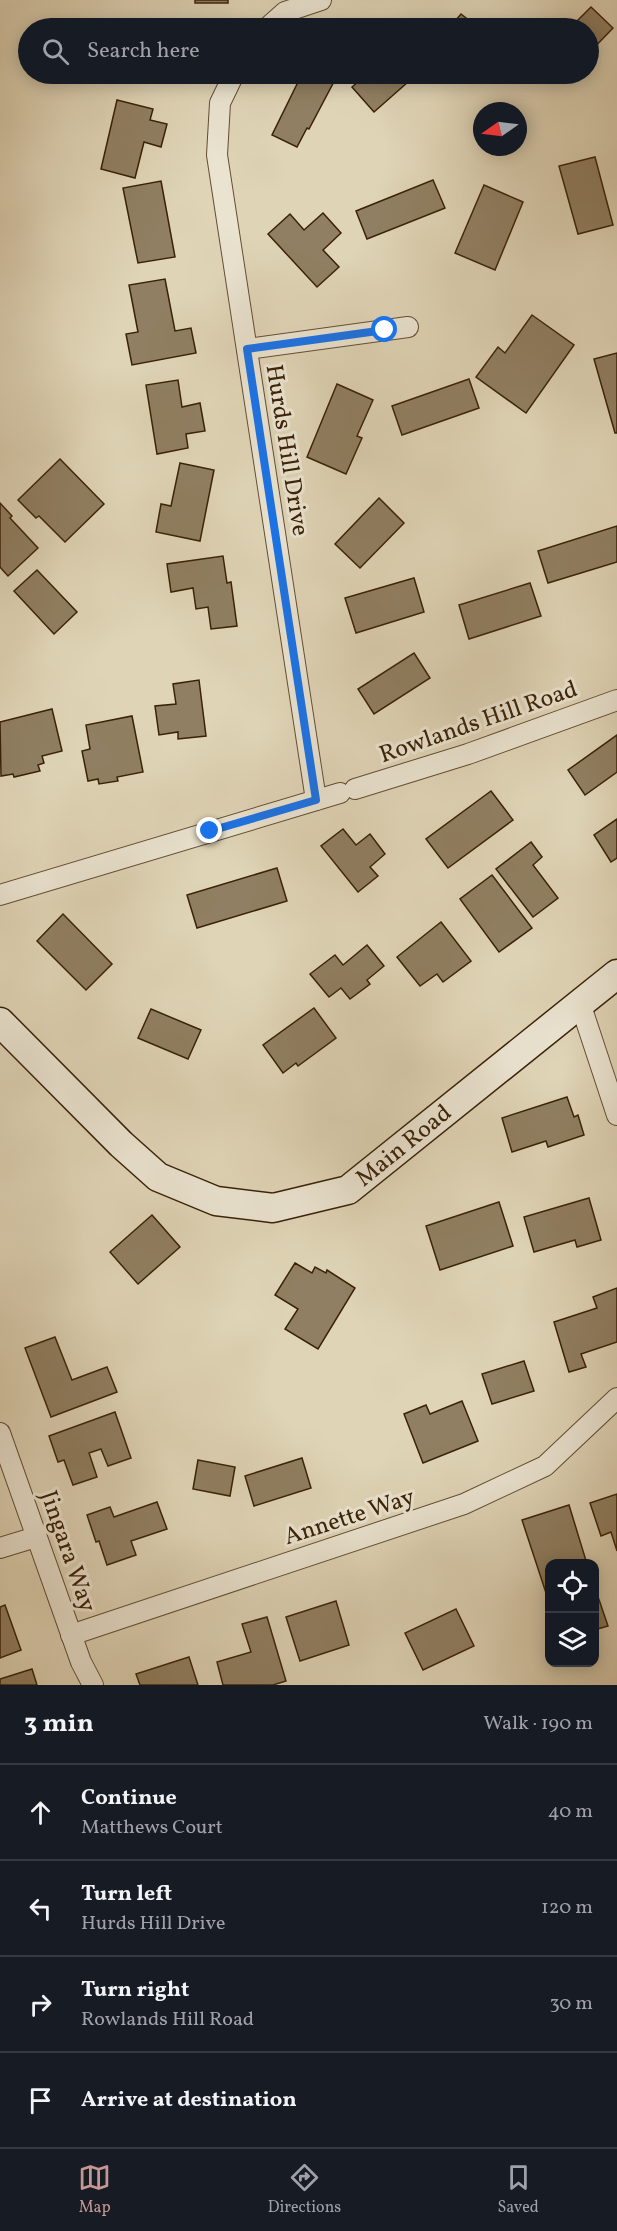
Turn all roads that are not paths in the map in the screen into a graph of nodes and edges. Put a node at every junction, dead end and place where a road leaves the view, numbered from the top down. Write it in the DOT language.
graph roads {
  1 [pos="321,0"];
  2 [pos="278,18"];
  3 [pos="229,84"];
  4 [pos="408,327"];
  5 [pos="247,349"];
  6 [pos="617,700"];
  7 [pos="316,800"];
  8 [pos="0,895"];
  9 [pos="617,974"];
  10 [pos="580,1003"];
  11 [pos="0,1022"];
  12 [pos="617,1115"];
  13 [pos="617,1398"];
  14 [pos="0,1433"];
  15 [pos="36,1536"];
  16 [pos="0,1548"];
  17 [pos="71,1635"];
  18 [pos="93,1685"];
  1 -- 2 [label="street"];
  3 -- 5 [label="street, Hurds Hill Drive"];
  4 -- 5 [label="street"];
  5 -- 7 [label="street, Hurds Hill Drive"];
  6 -- 7 [label="street, Rowlands Hill Road"];
  7 -- 8 [label="street, Rowlands Hill Road"];
  9 -- 10 [label="main road, Main Road"];
  10 -- 11 [label="main road, Main Road"];
  10 -- 12 [label="street"];
  13 -- 17 [label="street, Annette Way"];
  14 -- 15 [label="street, Jingara Way"];
  15 -- 16 [label="street"];
  15 -- 17 [label="street, Jingara Way"];
  17 -- 18 [label="street, Jingara Way"];
}
